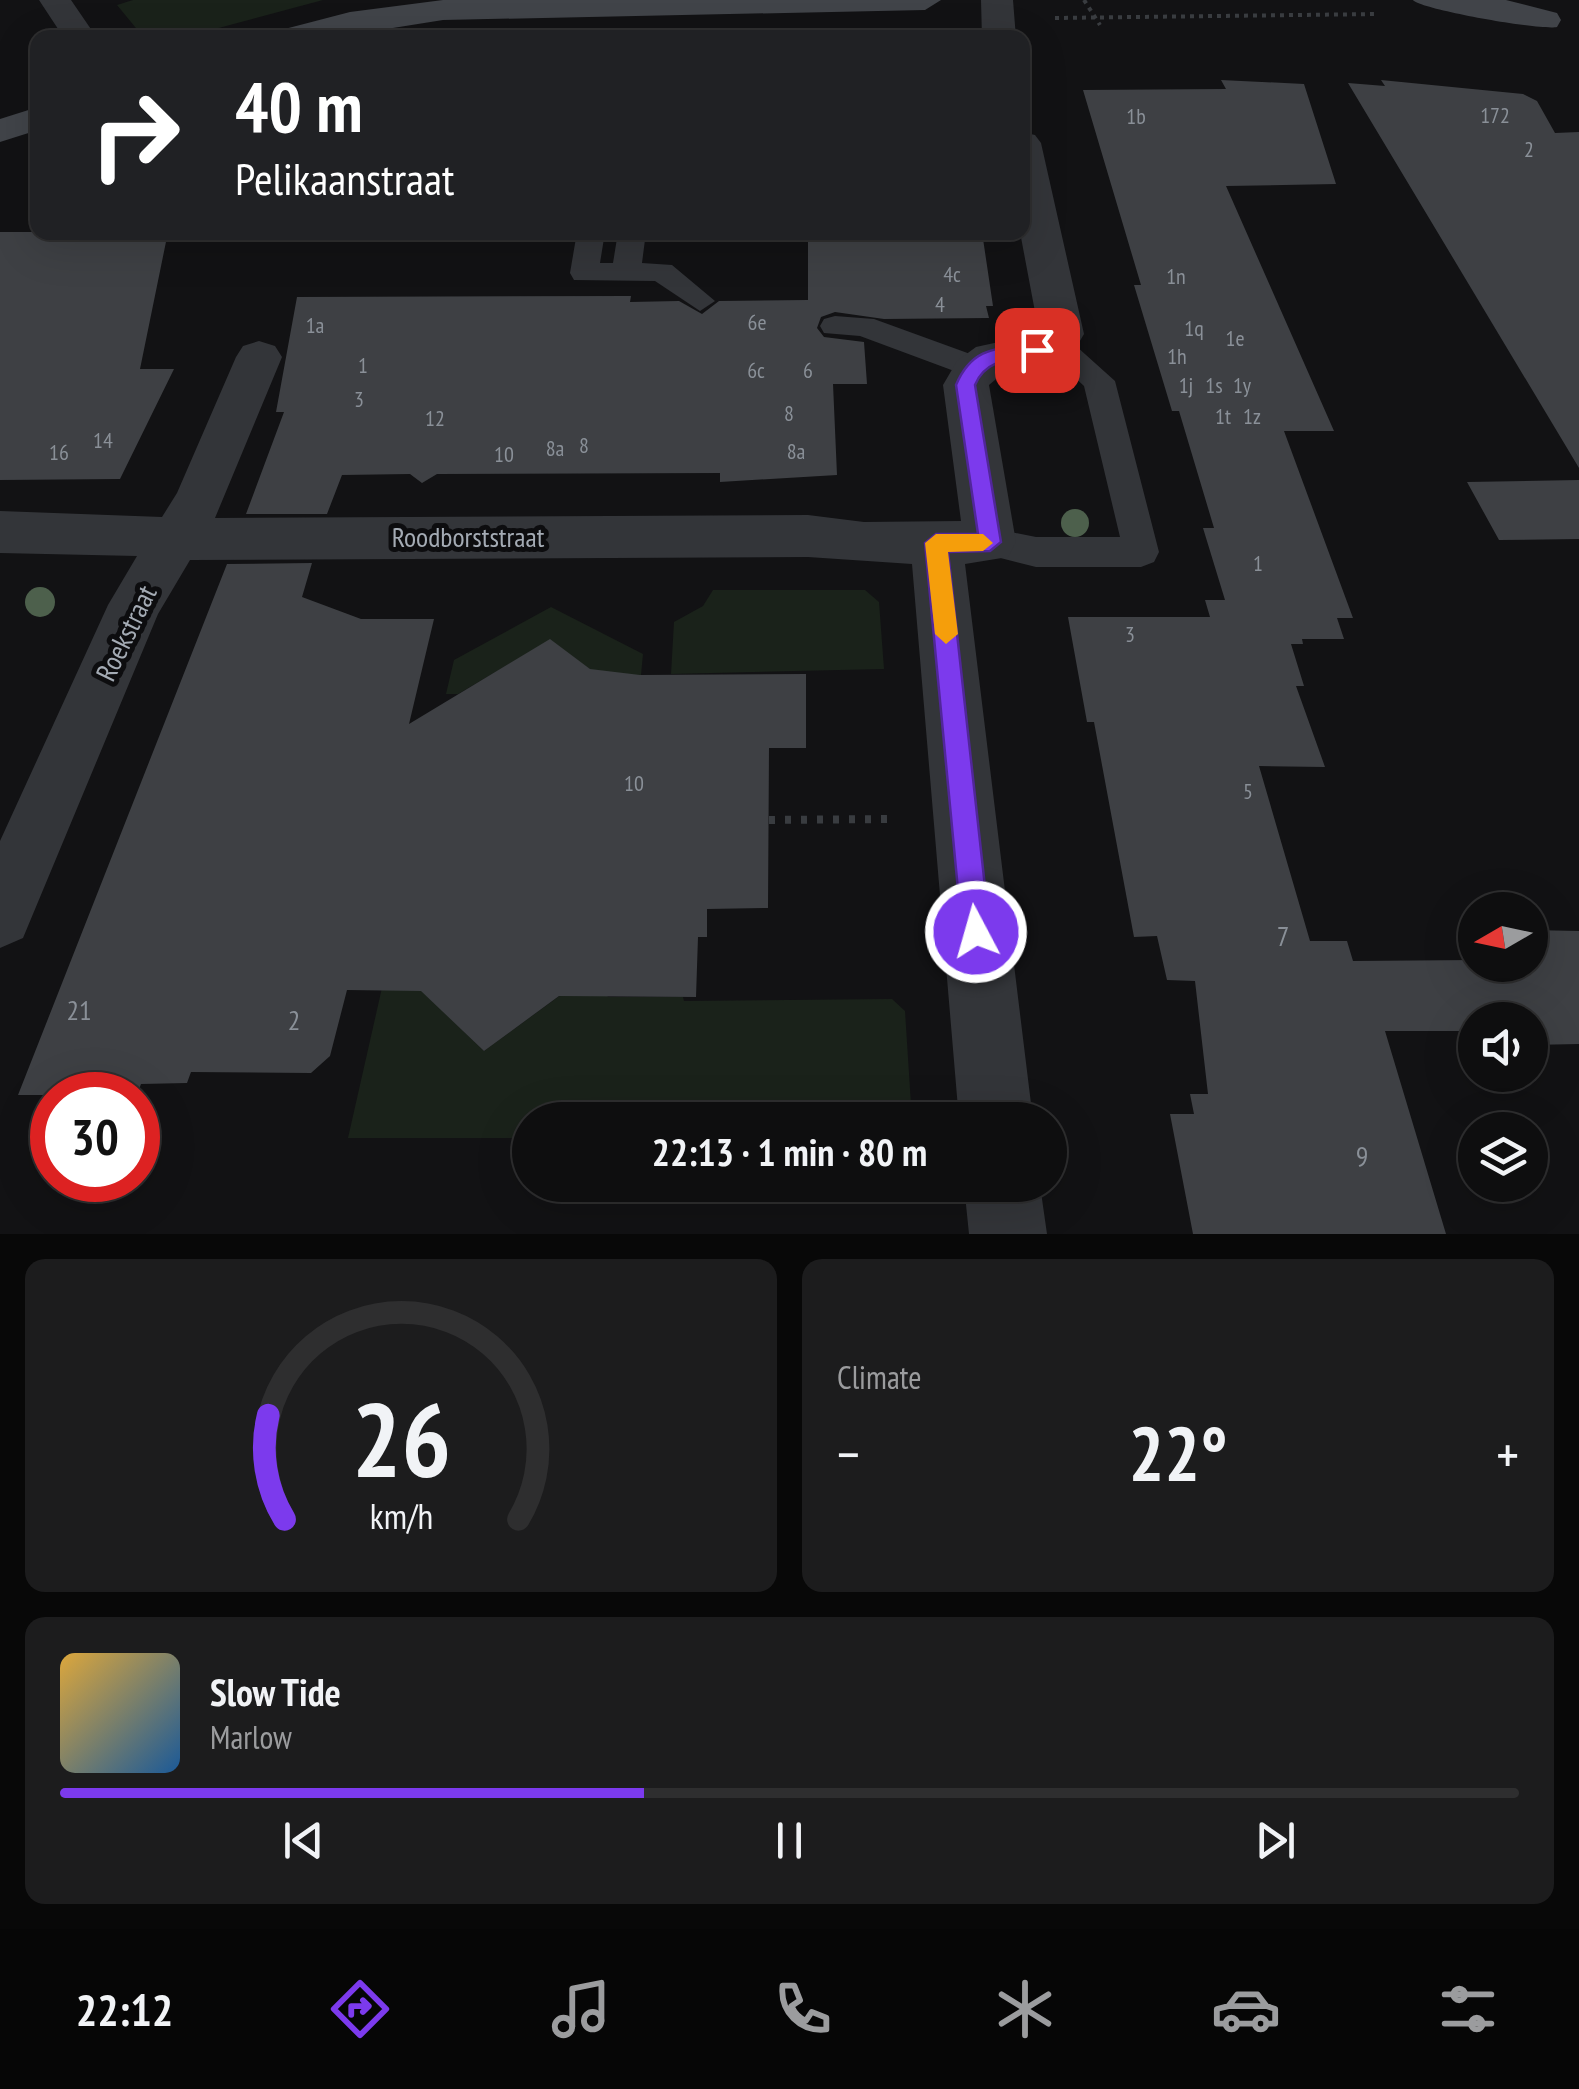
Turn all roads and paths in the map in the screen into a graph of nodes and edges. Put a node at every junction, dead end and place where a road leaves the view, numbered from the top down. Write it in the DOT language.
graph roads {
  1 [pos="55,0"];
  2 [pos="924,0"];
  3 [pos="997,0"];
  4 [pos="1084,0"];
  5 [pos="1429,0"];
  6 [pos="406,7"];
  7 [pos="1386,15"];
  8 [pos="1097,17"];
  9 [pos="1549,19"];
  10 [pos="1100,26"];
  11 [pos="76,30"];
  12 [pos="319,30"];
  13 [pos="999,30"];
  14 [pos="30,121"];
  15 [pos="0,131"];
  16 [pos="1030,178"];
  17 [pos="590,240"];
  18 [pos="631,240"];
  19 [pos="626,272"];
  20 [pos="700,301"];
  21 [pos="836,326"];
  22 [pos="1055,345"];
  23 [pos="259,356"];
  24 [pos="973,367"];
  25 [pos="0,532"];
  26 [pos="178,538"];
  27 [pos="990,542"];
  28 [pos="936,543"];
  29 [pos="964,819"];
  30 [pos="769,820"];
  31 [pos="0,914"];
  32 [pos="994,1102"];
  33 [pos="1004,1202"];
  34 [pos="1008,1234"];
  1 -- 11 [label="street"];
  2 -- 6 [label="main road"];
  3 -- 13 [label="street"];
  4 -- 8 [label="path"];
  5 -- 9 [label="main road"];
  6 -- 12 [label="main road"];
  7 -- 8 [label="path"];
  8 -- 10 [label="path"];
  14 -- 15 [label="main road"];
  16 -- 22 [label="street"];
  17 -- 19 [label="lane"];
  18 -- 19 [label="lane"];
  19 -- 20 [label="lane"];
  21 -- 24 [label="lane"];
  22 -- 24 [label="street"];
  22 -- 27 [label="lane"];
  23 -- 26 [label="street, Roekstraat"];
  24 -- 27 [label="street"];
  25 -- 26 [label="street, Roodborststraat"];
  26 -- 28 [label="street, Roodborststraat"];
  26 -- 31 [label="street, Roekstraat"];
  27 -- 28 [label="street, Roodborststraat"];
  28 -- 29 [label="street"];
  29 -- 30 [label="path"];
  29 -- 32 [label="street"];
  33 -- 34 [label="street"];
}
